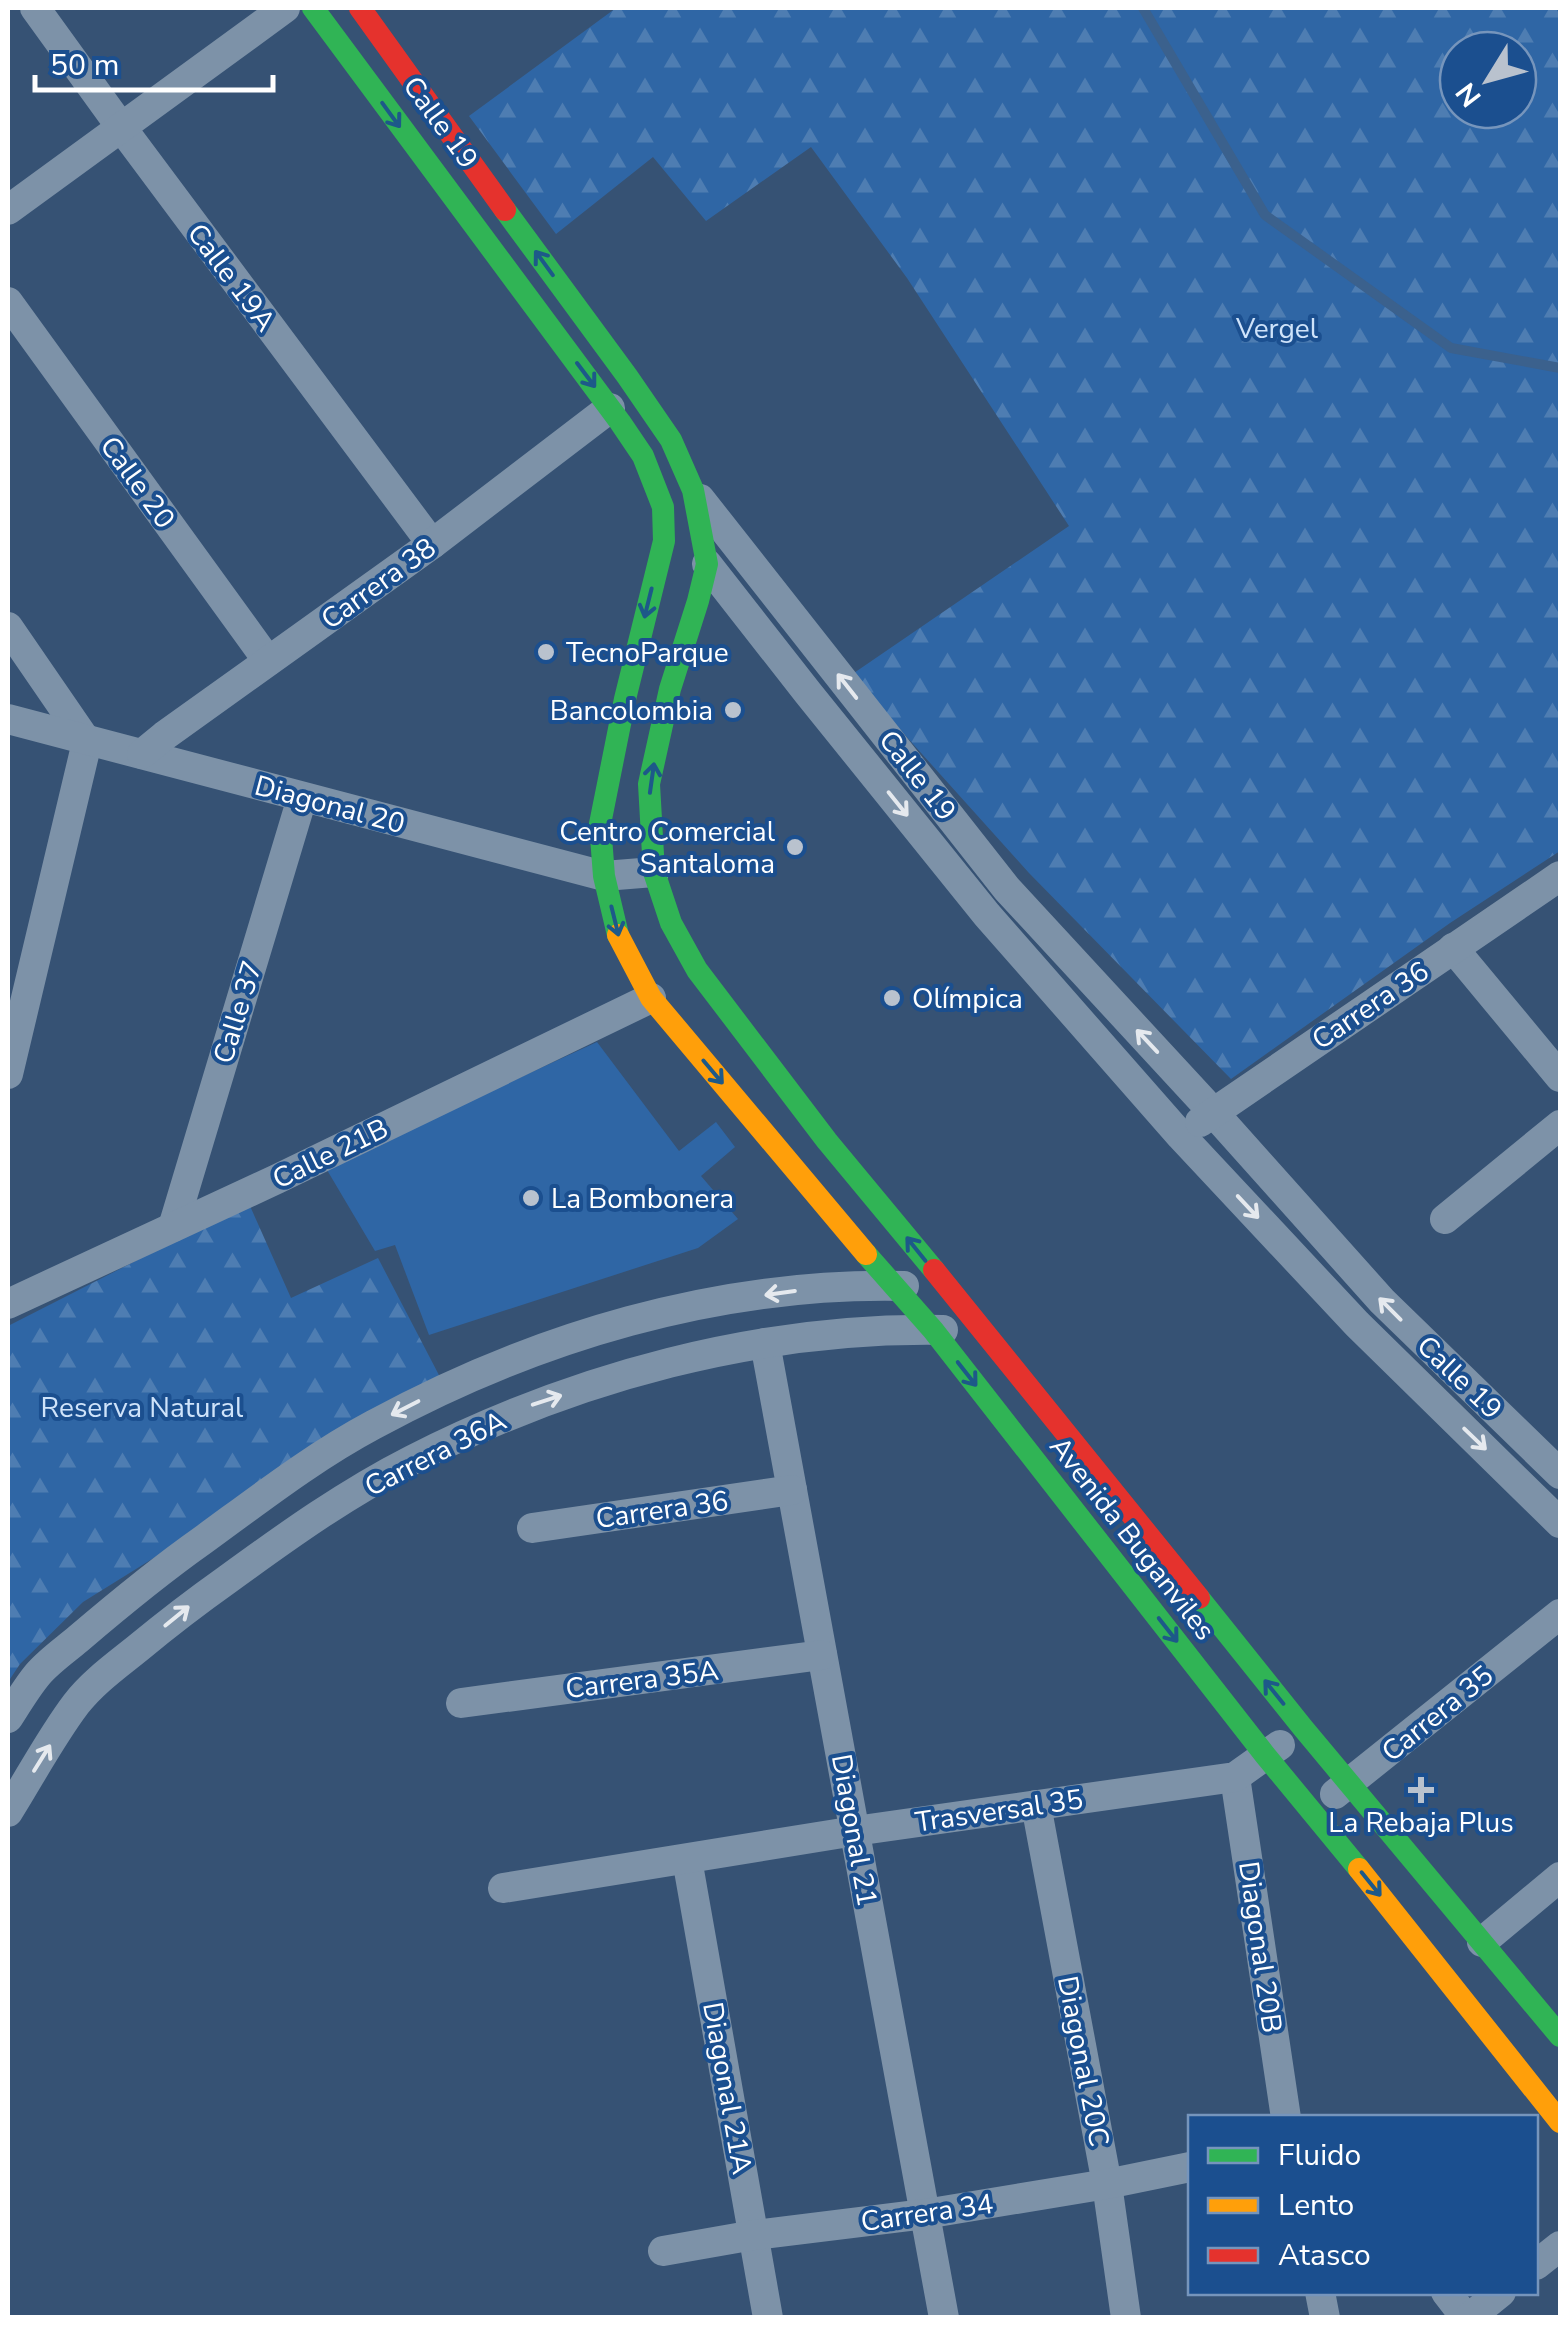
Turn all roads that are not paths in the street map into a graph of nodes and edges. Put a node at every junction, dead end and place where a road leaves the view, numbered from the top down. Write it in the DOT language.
graph roads {
  1 [pos="35,8"];
  2 [pos="285,8"];
  3 [pos="313,8"];
  4 [pos="360,8"];
  5 [pos="121,127"];
  6 [pos="8,210"];
  7 [pos="8,302"];
  8 [pos="610,408"];
  9 [pos="693,490"];
  10 [pos="664,507"];
  11 [pos="432,544"];
  12 [pos="706,564"];
  13 [pos="8,627"];
  14 [pos="268,661"];
  15 [pos="8,720"];
  16 [pos="87,742"];
  17 [pos="142,754"];
  18 [pos="302,798"];
  19 [pos="654,872"];
  20 [pos="604,876"];
  21 [pos="1560,876"];
  22 [pos="1454,948"];
  23 [pos="650,998"];
  24 [pos="8,1074"];
  25 [pos="1560,1078"];
  26 [pos="1213,1112"];
  27 [pos="1560,1125"];
  28 [pos="1182,1136"];
  29 [pos="1446,1219"];
  30 [pos="173,1227"];
  31 [pos="892,1286"];
  32 [pos="948,1287"];
  33 [pos="8,1304"];
  34 [pos="933,1330"];
  35 [pos="984,1331"];
  36 [pos="765,1343"];
  37 [pos="1560,1474"];
  38 [pos="792,1490"];
  39 [pos="1560,1522"];
  40 [pos="532,1528"];
  41 [pos="1560,1614"];
  42 [pos="822,1655"];
  43 [pos="461,1703"];
  44 [pos="8,1718"];
  45 [pos="1303,1728"];
  46 [pos="1266,1755"];
  47 [pos="1236,1777"];
  48 [pos="1348,1784"];
  49 [pos="1036,1805"];
  50 [pos="8,1812"];
  51 [pos="1314,1813"];
  52 [pos="855,1831"];
  53 [pos="687,1859"];
  54 [pos="1560,1877"];
  55 [pos="504,1888"];
  56 [pos="1482,1942"];
  57 [pos="1560,2036"];
  58 [pos="1286,2115"];
  59 [pos="1560,2122"];
  60 [pos="1188,2167"];
  61 [pos="1107,2184"];
  62 [pos="925,2214"];
  63 [pos="754,2235"];
  64 [pos="1560,2246"];
  65 [pos="663,2251"];
  66 [pos="1538,2264"];
  67 [pos="1448,2295"];
  68 [pos="1497,2295"];
  69 [pos="768,2318"];
  70 [pos="944,2318"];
  71 [pos="1126,2318"];
  72 [pos="1467,2318"];
  1 -- 5 [label="street, Calle 19A"];
  2 -- 5 [label="street"];
  3 -- 8 [label="main road, Calle 19, one-way"];
  9 -- 4 [label="main road, Calle 19, one-way"];
  5 -- 6 [label="street"];
  5 -- 11 [label="street, Calle 19A"];
  7 -- 14 [label="street, Calle 20"];
  8 -- 10 [label="main road, Calle 19"];
  8 -- 11 [label="street, Carrera 38"];
  9 -- 12 [label="main road"];
  26 -- 9 [label="street, Calle 19, one-way"];
  10 -- 20 [label="main road, Avenida Buganviles, one-way"];
  11 -- 14 [label="street, Carrera 38"];
  19 -- 12 [label="main road, Avenida Buganviles, one-way"];
  12 -- 28 [label="street, Calle 19, one-way"];
  13 -- 16 [label="street"];
  14 -- 17 [label="street, Carrera 38"];
  15 -- 16 [label="street, Diagonal 20"];
  16 -- 17 [label="street, Diagonal 20"];
  16 -- 24 [label="street"];
  17 -- 18 [label="street, Diagonal 20"];
  18 -- 20 [label="street, Diagonal 20"];
  18 -- 30 [label="street, Calle 37"];
  19 -- 20 [label="street, Diagonal 20"];
  32 -- 19 [label="main road, Avenida Buganviles, one-way"];
  20 -- 23 [label="main road, Avenida Buganviles, one-way"];
  21 -- 22 [label="street, Carrera 36"];
  22 -- 25 [label="street"];
  22 -- 26 [label="street, Carrera 36"];
  23 -- 30 [label="street, Calle 21B"];
  23 -- 31 [label="main road, Avenida Buganviles, one-way"];
  26 -- 28 [label="street, Carrera 36"];
  37 -- 26 [label="street, Calle 19, one-way"];
  27 -- 29 [label="street"];
  28 -- 39 [label="street, Calle 19, one-way"];
  30 -- 33 [label="street, Calle 21B"];
  31 -- 32 [label="street, Carrera 36A"];
  31 -- 34 [label="main road, Avenida Buganviles"];
  31 -- 44 [label="street, Carrera 36A, one-way"];
  32 -- 35 [label="main road, Avenida Buganviles"];
  34 -- 35 [label="street, Carrera 36A"];
  34 -- 36 [label="street, Carrera 36A"];
  34 -- 46 [label="main road, Avenida Buganviles, one-way"];
  45 -- 35 [label="main road, Avenida Buganviles, one-way"];
  36 -- 38 [label="street, Diagonal 21"];
  50 -- 36 [label="street, Carrera 36A, one-way"];
  38 -- 40 [label="street, Carrera 36"];
  38 -- 42 [label="street, Diagonal 21"];
  41 -- 48 [label="street, Carrera 35"];
  42 -- 43 [label="street, Carrera 35A"];
  42 -- 52 [label="street, Diagonal 21"];
  45 -- 46 [label="street, Trasversal 35"];
  45 -- 48 [label="main road, Avenida Buganviles"];
  46 -- 47 [label="street, Trasversal 35"];
  46 -- 51 [label="main road, Avenida Buganviles"];
  47 -- 49 [label="street, Trasversal 35"];
  47 -- 58 [label="street, Diagonal 20B"];
  48 -- 51 [label="street, Carrera 35"];
  48 -- 56 [label="main road, Avenida Buganviles"];
  49 -- 52 [label="street, Trasversal 35"];
  49 -- 61 [label="street, Diagonal 20C"];
  51 -- 59 [label="main road, Avenida Buganviles, one-way"];
  52 -- 53 [label="street, Trasversal 35"];
  52 -- 62 [label="street, Diagonal 21"];
  53 -- 55 [label="street, Trasversal 35"];
  53 -- 63 [label="street, Diagonal 21A"];
  54 -- 56 [label="street"];
  56 -- 57 [label="main road, Avenida Buganviles"];
  60 -- 61 [label="street, Carrera 34"];
  61 -- 62 [label="street, Carrera 34"];
  61 -- 71 [label="street, Diagonal 20C"];
  62 -- 63 [label="street, Carrera 34"];
  62 -- 70 [label="street, Diagonal 21"];
  63 -- 65 [label="street, Carrera 34"];
  63 -- 69 [label="street, Diagonal 21A"];
  64 -- 66 [label="street"];
  67 -- 72 [label="street"];
  68 -- 72 [label="street"];
}
